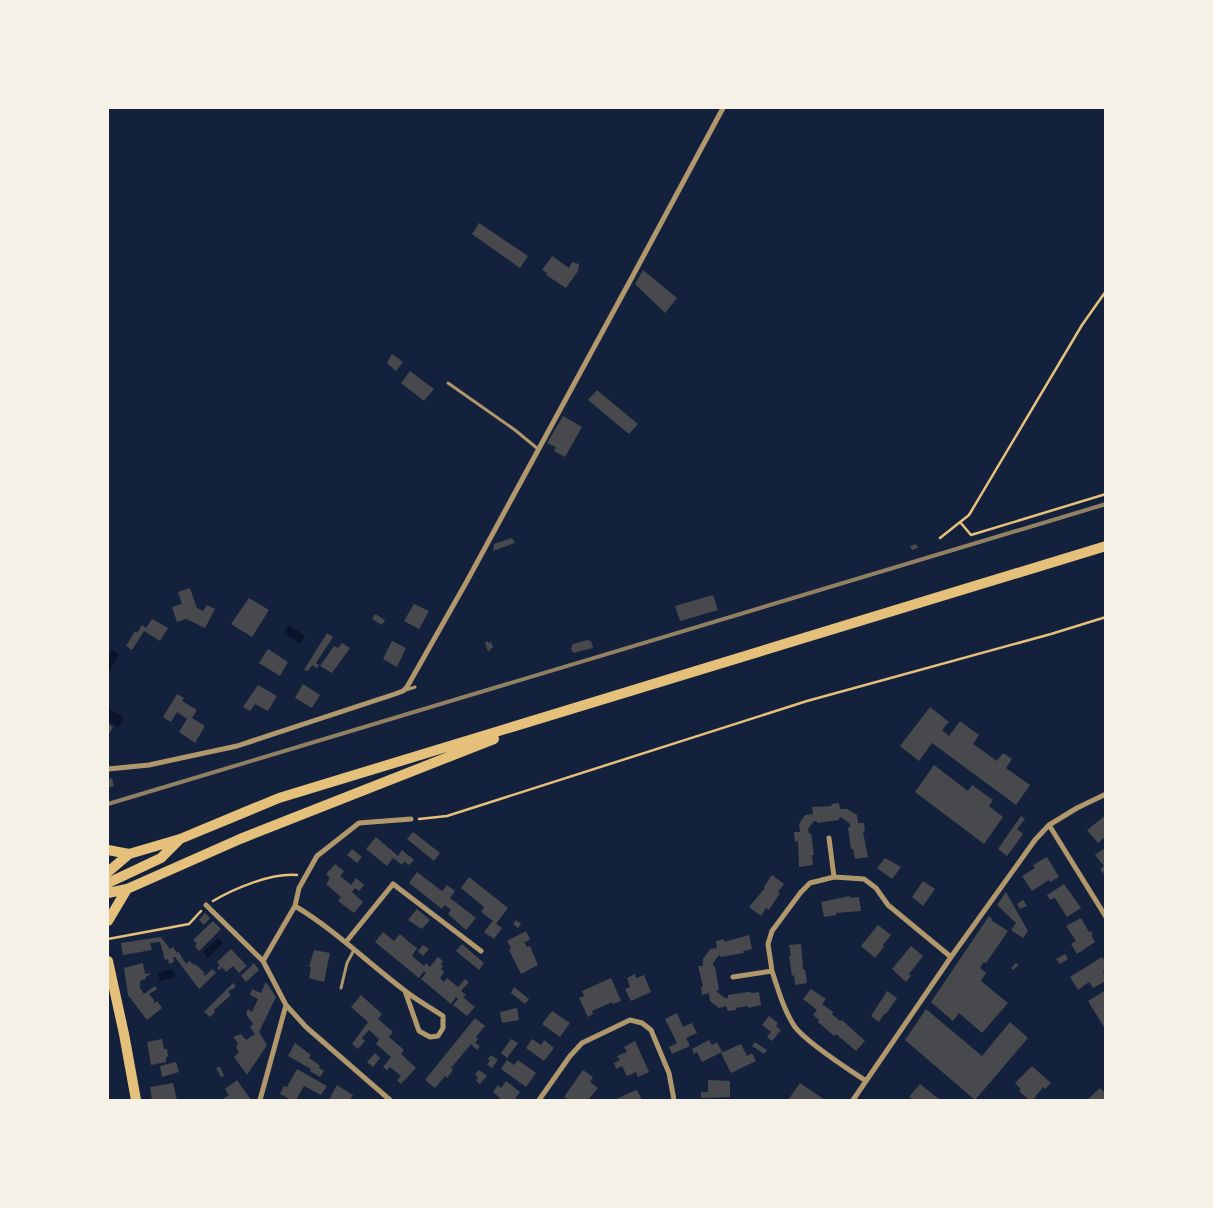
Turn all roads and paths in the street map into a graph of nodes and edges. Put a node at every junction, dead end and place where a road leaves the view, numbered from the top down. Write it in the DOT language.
graph roads {
  1 [pos="723,108"];
  2 [pos="1106,291"];
  3 [pos="448,383"];
  4 [pos="539,449"];
  5 [pos="1106,494"];
  6 [pos="960,522"];
  7 [pos="940,538"];
  8 [pos="1106,546"];
  9 [pos="1106,617"];
  10 [pos="416,687"];
  11 [pos="404,691"];
  12 [pos="568,711"];
  13 [pos="108,768"];
  14 [pos="1106,794"];
  15 [pos="411,819"];
  16 [pos="1049,825"];
  17 [pos="829,838"];
  18 [pos="180,839"];
  19 [pos="108,850"];
  20 [pos="129,854"];
  21 [pos="108,872"];
  22 [pos="834,877"];
  23 [pos="108,883"];
  24 [pos="127,889"];
  25 [pos="108,893"];
  26 [pos="206,905"];
  27 [pos="295,906"];
  28 [pos="1106,917"];
  29 [pos="108,922"];
  30 [pos="346,942"];
  31 [pos="355,949"];
  32 [pos="481,951"];
  33 [pos="951,957"];
  34 [pos="108,961"];
  35 [pos="263,961"];
  36 [pos="772,970"];
  37 [pos="733,977"];
  38 [pos="341,988"];
  39 [pos="405,991"];
  40 [pos="286,1005"];
  41 [pos="866,1081"];
  42 [pos="136,1100"];
  43 [pos="260,1100"];
  44 [pos="390,1100"];
  45 [pos="539,1100"];
  46 [pos="674,1100"];
  47 [pos="853,1100"];
  1 -- 4 [label="street"];
  2 -- 6 [label="path"];
  3 -- 4 [label="lane"];
  4 -- 11 [label="street"];
  5 -- 6 [label="path"];
  6 -- 7 [label="path"];
  8 -- 12 [label="main road"];
  9 -- 15 [label="path"];
  10 -- 11 [label="lane"];
  11 -- 13 [label="street"];
  12 -- 18 [label="main road"];
  12 -- 24 [label="main road"];
  14 -- 16 [label="street"];
  15 -- 27 [label="street"];
  16 -- 28 [label="street"];
  16 -- 33 [label="street"];
  17 -- 22 [label="street"];
  18 -- 20 [label="main road"];
  18 -- 23 [label="main road"];
  19 -- 20 [label="main road"];
  20 -- 21 [label="main road"];
  22 -- 33 [label="street"];
  22 -- 36 [label="street"];
  24 -- 25 [label="main road"];
  24 -- 29 [label="main road"];
  26 -- 35 [label="street"];
  27 -- 30 [label="street"];
  27 -- 35 [label="street"];
  30 -- 31 [label="street"];
  30 -- 32 [label="street"];
  31 -- 38 [label="lane"];
  31 -- 39 [label="street"];
  33 -- 41 [label="street"];
  34 -- 42 [label="main road"];
  35 -- 40 [label="street"];
  36 -- 37 [label="street"];
  36 -- 41 [label="street"];
  39 -- 39 [label="street"];
  40 -- 43 [label="street"];
  40 -- 44 [label="street"];
  41 -- 47 [label="street"];
  45 -- 46 [label="street"];
}
